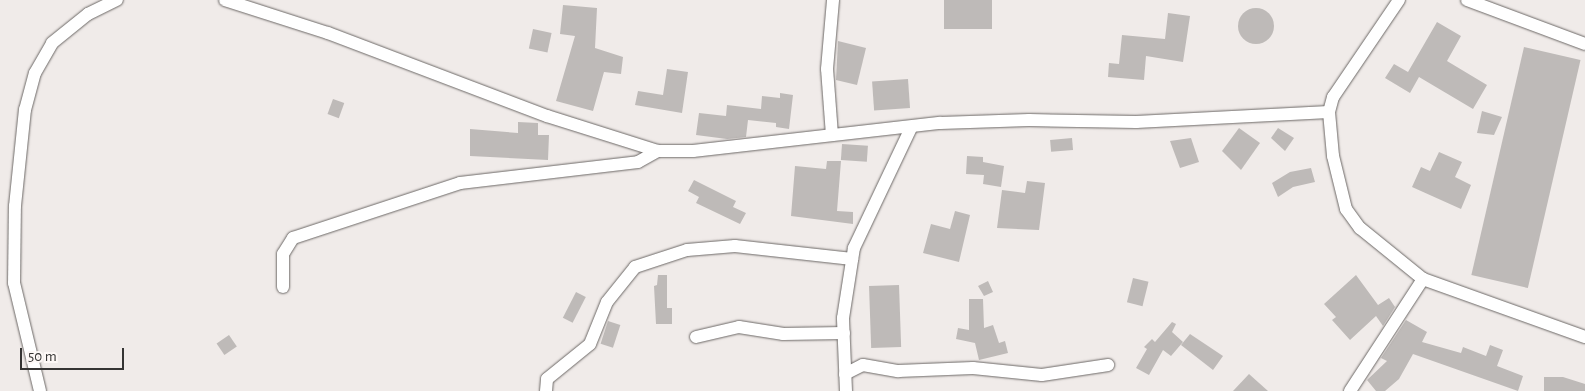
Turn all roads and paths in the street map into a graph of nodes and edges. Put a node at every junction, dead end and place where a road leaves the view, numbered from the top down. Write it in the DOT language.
graph roads {
  1 [pos="117,0"];
  2 [pos="225,0"];
  3 [pos="833,0"];
  4 [pos="1399,0"];
  5 [pos="1466,0"];
  6 [pos="1585,44"];
  7 [pos="1329,112"];
  8 [pos="911,128"];
  9 [pos="832,135"];
  10 [pos="658,151"];
  11 [pos="852,259"];
  12 [pos="1422,279"];
  13 [pos="283,287"];
  14 [pos="844,333"];
  15 [pos="696,337"];
  16 [pos="1585,337"];
  17 [pos="1108,364"];
  18 [pos="845,374"];
  19 [pos="40,391"];
  20 [pos="546,391"];
  21 [pos="846,391"];
  22 [pos="1350,391"];
  1 -- 19 [label="street"];
  2 -- 10 [label="street"];
  3 -- 9 [label="street"];
  4 -- 7 [label="street"];
  5 -- 6 [label="street"];
  7 -- 8 [label="street"];
  7 -- 12 [label="street"];
  8 -- 9 [label="street"];
  8 -- 11 [label="street"];
  9 -- 10 [label="street"];
  10 -- 13 [label="street"];
  11 -- 14 [label="street"];
  11 -- 20 [label="street"];
  12 -- 16 [label="street"];
  12 -- 22 [label="street"];
  14 -- 15 [label="street"];
  14 -- 18 [label="street"];
  17 -- 18 [label="street"];
  18 -- 21 [label="street"];
}
